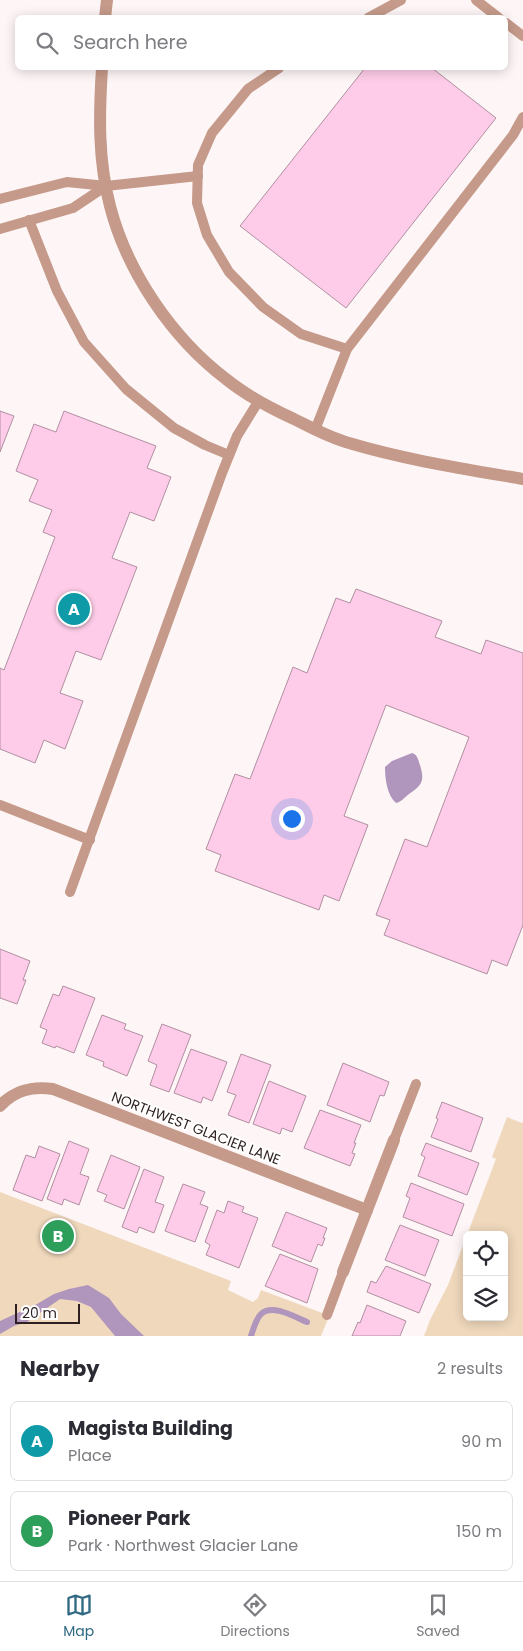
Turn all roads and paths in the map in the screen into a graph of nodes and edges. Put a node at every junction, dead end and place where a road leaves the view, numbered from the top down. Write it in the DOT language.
graph roads {
  1 [pos="107,0"];
  2 [pos="401,0"];
  3 [pos="476,0"];
  4 [pos="105,15"];
  5 [pos="374,15"];
  6 [pos="495,15"];
  7 [pos="508,25"];
  8 [pos="523,36"];
  9 [pos="102,70"];
  10 [pos="276,70"];
  11 [pos="523,117"];
  12 [pos="198,176"];
  13 [pos="106,186"];
  14 [pos="0,199"];
  15 [pos="30,220"];
  16 [pos="0,229"];
  17 [pos="348,349"];
  18 [pos="258,402"];
  19 [pos="316,430"];
  20 [pos="229,455"];
  21 [pos="523,479"];
  22 [pos="0,804"];
  23 [pos="90,840"];
  24 [pos="70,892"];
  25 [pos="416,1084"];
  26 [pos="0,1106"];
  27 [pos="394,1140"];
  28 [pos="367,1210"];
  29 [pos="343,1272"];
  30 [pos="327,1315"];
  1 -- 4 [label="street"];
  2 -- 5 [label="lane"];
  3 -- 6 [label="lane"];
  7 -- 8 [label="lane"];
  9 -- 13 [label="street"];
  10 -- 12 [label="lane"];
  11 -- 17 [label="lane"];
  12 -- 13 [label="lane"];
  12 -- 17 [label="lane"];
  13 -- 14 [label="lane"];
  13 -- 15 [label="lane"];
  13 -- 18 [label="street"];
  15 -- 16 [label="lane"];
  15 -- 20 [label="lane"];
  17 -- 19 [label="lane"];
  18 -- 19 [label="street"];
  18 -- 20 [label="lane"];
  19 -- 21 [label="street"];
  20 -- 23 [label="lane"];
  22 -- 23 [label="lane"];
  23 -- 24 [label="lane"];
  25 -- 27 [label="lane"];
  26 -- 28 [label="street, NORTHWEST GLACIER LANE"];
  27 -- 28 [label="street"];
  28 -- 29 [label="street"];
  29 -- 30 [label="lane"];
}
